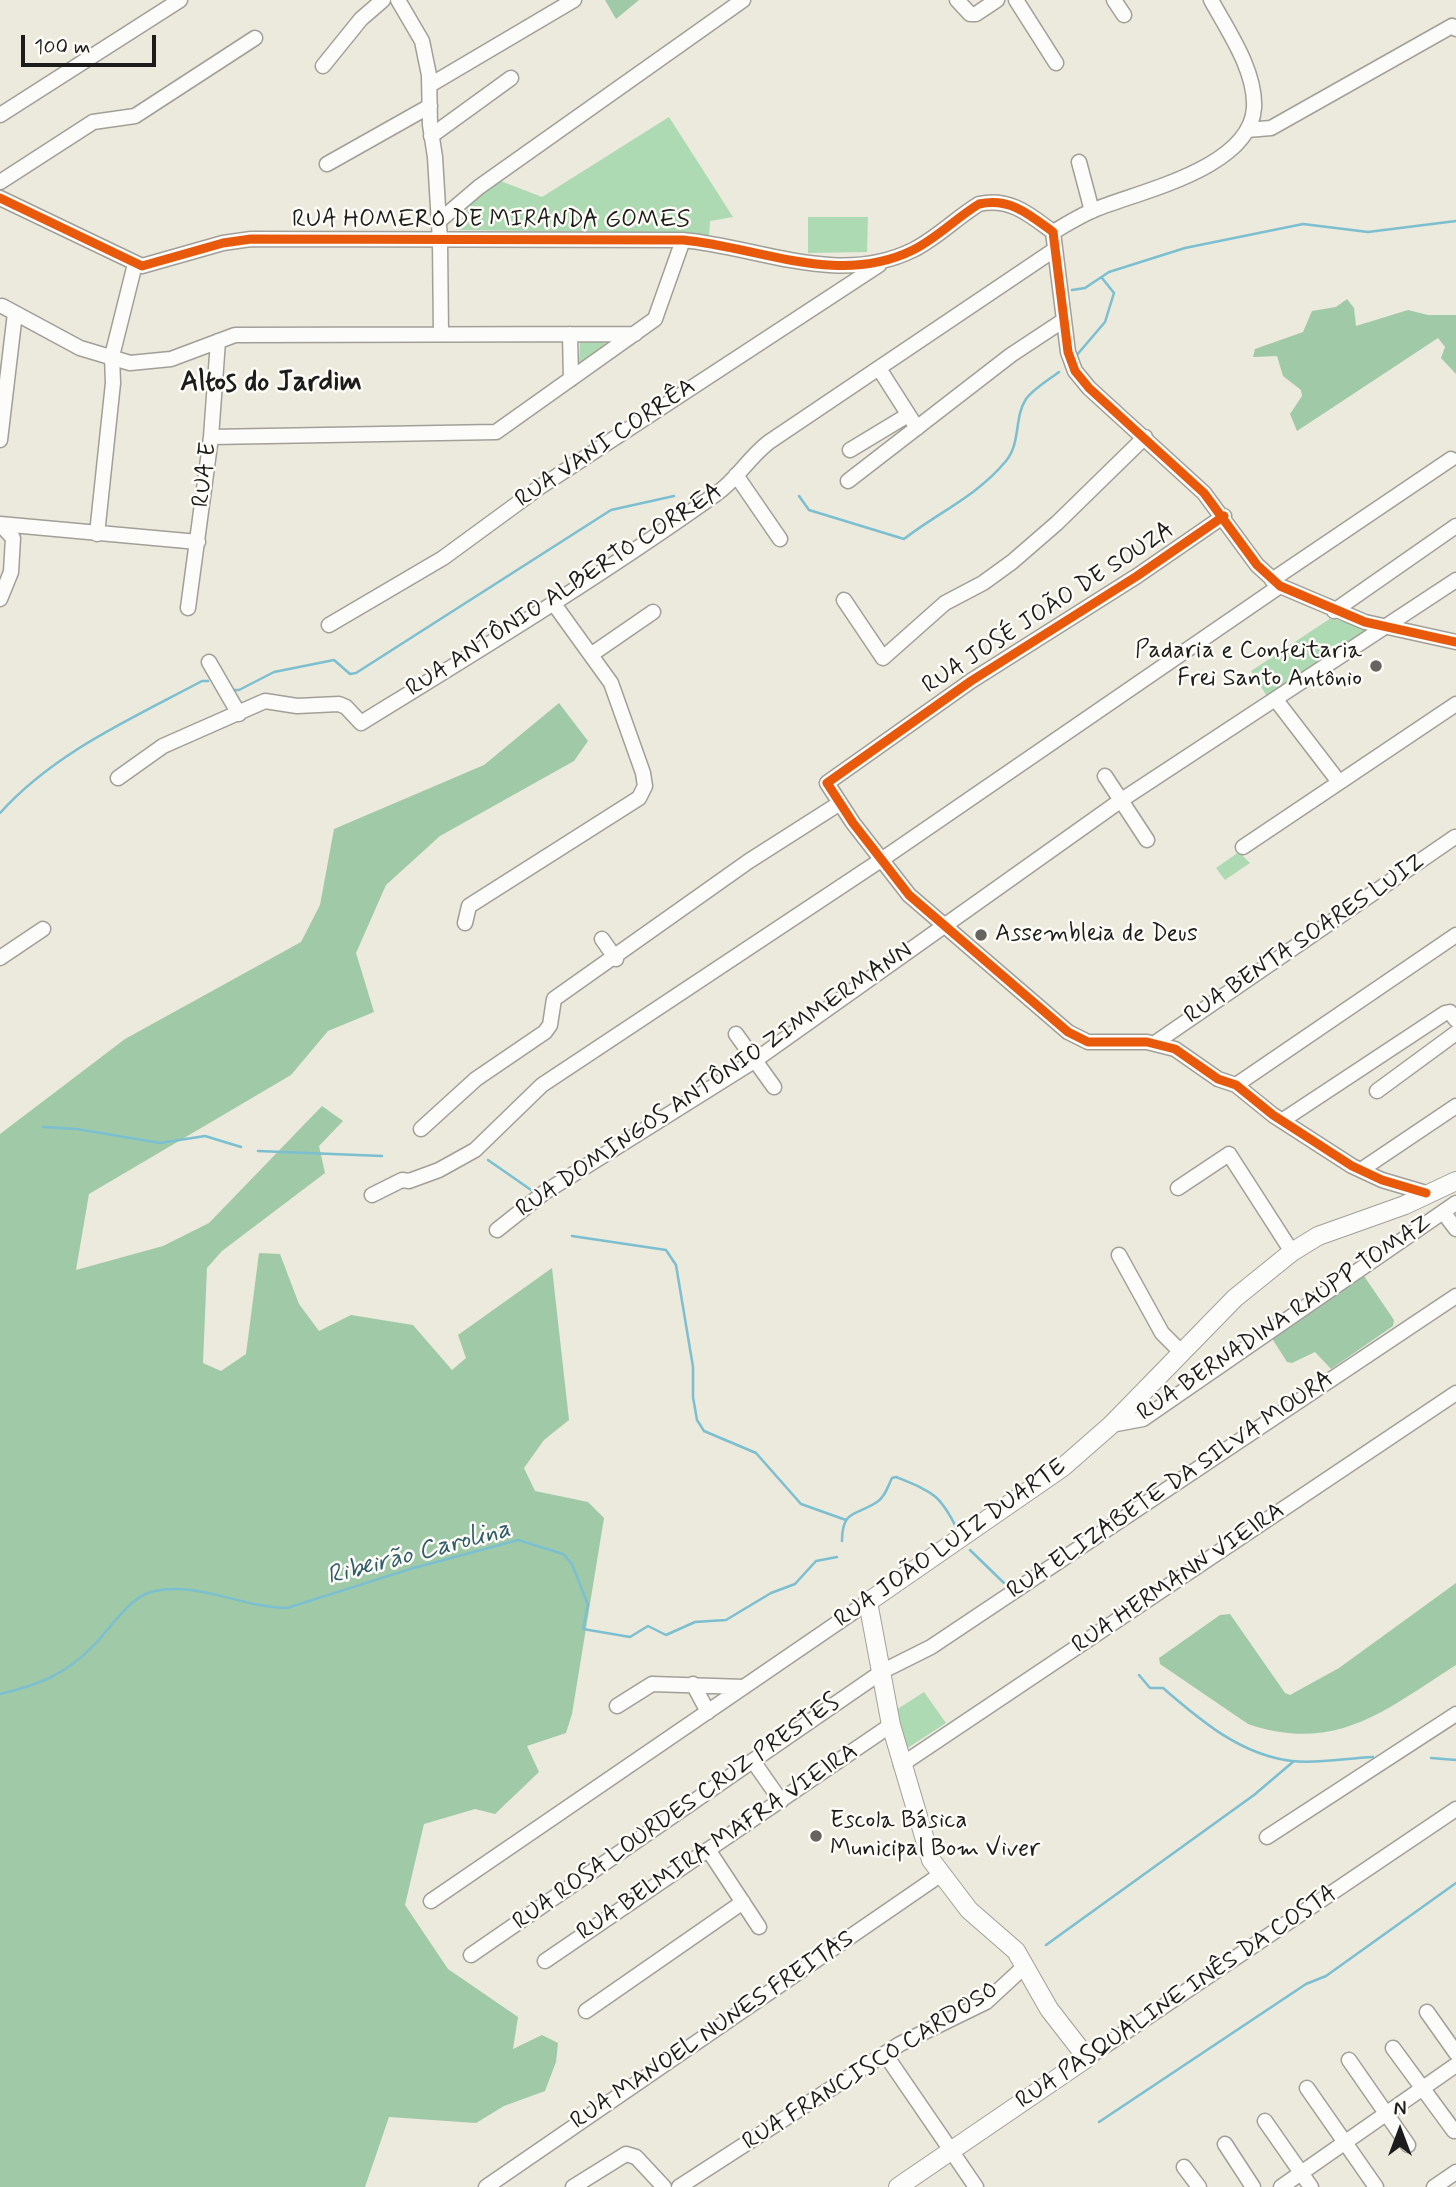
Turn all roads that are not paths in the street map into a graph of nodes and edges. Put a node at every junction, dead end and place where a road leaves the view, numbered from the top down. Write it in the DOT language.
graph roads {
  1 [pos="180,0"];
  2 [pos="383,0"];
  3 [pos="398,0"];
  4 [pos="574,0"];
  5 [pos="743,0"];
  6 [pos="957,0"];
  7 [pos="997,0"];
  8 [pos="1016,0"];
  9 [pos="1114,0"];
  10 [pos="1211,0"];
  11 [pos="1124,15"];
  12 [pos="1456,29"];
  13 [pos="255,38"];
  14 [pos="1056,63"];
  15 [pos="323,65"];
  16 [pos="511,78"];
  17 [pos="430,85"];
  18 [pos="430,106"];
  19 [pos="0,115"];
  20 [pos="1247,130"];
  21 [pos="431,136"];
  22 [pos="1079,162"];
  23 [pos="327,164"];
  24 [pos="0,182"];
  25 [pos="2,203"];
  26 [pos="1092,211"];
  27 [pos="439,221"];
  28 [pos="1053,232"];
  29 [pos="683,240"];
  30 [pos="440,241"];
  31 [pos="1054,250"];
  32 [pos="883,262"];
  33 [pos="135,264"];
  34 [pos="1064,320"];
  35 [pos="441,334"];
  36 [pos="570,334"];
  37 [pos="635,334"];
  38 [pos="218,341"];
  39 [pos="112,356"];
  40 [pos="880,370"];
  41 [pos="571,379"];
  42 [pos="913,421"];
  43 [pos="211,437"];
  44 [pos="1145,438"];
  45 [pos="0,440"];
  46 [pos="850,450"];
  47 [pos="1451,459"];
  48 [pos="736,475"];
  49 [pos="848,481"];
  50 [pos="1224,516"];
  51 [pos="0,524"];
  52 [pos="1456,526"];
  53 [pos="97,534"];
  54 [pos="780,539"];
  55 [pos="198,542"];
  56 [pos="1456,580"];
  57 [pos="1276,583"];
  58 [pos="0,599"];
  59 [pos="844,600"];
  60 [pos="554,604"];
  61 [pos="188,608"];
  62 [pos="1415,608"];
  63 [pos="1334,611"];
  64 [pos="653,612"];
  65 [pos="329,625"];
  66 [pos="1386,628"];
  67 [pos="1423,635"];
  68 [pos="1456,642"];
  69 [pos="592,654"];
  70 [pos="209,662"];
  71 [pos="1276,700"];
  72 [pos="1456,704"];
  73 [pos="239,714"];
  74 [pos="1105,776"];
  75 [pos="118,778"];
  76 [pos="1339,782"];
  77 [pos="1120,801"];
  78 [pos="839,803"];
  79 [pos="1455,837"];
  80 [pos="1147,840"];
  81 [pos="1243,847"];
  82 [pos="881,860"];
  83 [pos="465,922"];
  84 [pos="945,925"];
  85 [pos="43,929"];
  86 [pos="1456,935"];
  87 [pos="602,939"];
  88 [pos="0,958"];
  89 [pos="616,959"];
  90 [pos="1456,1020"];
  91 [pos="1456,1033"];
  92 [pos="736,1034"];
  93 [pos="1155,1043"];
  94 [pos="754,1061"];
  95 [pos="1236,1085"];
  96 [pos="774,1087"];
  97 [pos="1377,1091"];
  98 [pos="1456,1106"];
  99 [pos="1283,1120"];
  100 [pos="421,1129"];
  101 [pos="1360,1170"];
  102 [pos="1456,1181"];
  103 [pos="1178,1188"];
  104 [pos="1426,1193"];
  105 [pos="372,1195"];
  106 [pos="1456,1203"];
  107 [pos="1443,1212"];
  108 [pos="1456,1228"];
  109 [pos="497,1230"];
  110 [pos="1292,1252"];
  111 [pos="1119,1255"];
  112 [pos="1456,1296"];
  113 [pos="1182,1353"];
  114 [pos="1456,1393"];
  115 [pos="1111,1425"];
  116 [pos="868,1602"];
  117 [pos="883,1671"];
  118 [pos="693,1684"];
  119 [pos="744,1687"];
  120 [pos="617,1706"];
  121 [pos="708,1712"];
  122 [pos="1456,1714"];
  123 [pos="891,1725"];
  124 [pos="753,1760"];
  125 [pos="901,1765"];
  126 [pos="781,1801"];
  127 [pos="1456,1809"];
  128 [pos="1267,1837"];
  129 [pos="709,1852"];
  130 [pos="940,1875"];
  131 [pos="431,1901"];
  132 [pos="743,1902"];
  133 [pos="760,1927"];
  134 [pos="471,1955"];
  135 [pos="545,1961"];
  136 [pos="1025,1966"];
  137 [pos="586,2011"];
  138 [pos="1427,2012"];
  139 [pos="1393,2048"];
  140 [pos="1456,2053"];
  141 [pos="885,2054"];
  142 [pos="1087,2058"];
  143 [pos="1349,2060"];
  144 [pos="1456,2065"];
  145 [pos="1307,2088"];
  146 [pos="1424,2088"];
  147 [pos="1385,2115"];
  148 [pos="1265,2120"];
  149 [pos="1454,2131"];
  150 [pos="1345,2143"];
  151 [pos="1225,2144"];
  152 [pos="1408,2146"];
  153 [pos="951,2151"];
  154 [pos="1184,2167"];
  155 [pos="1456,2172"];
  156 [pos="1300,2173"];
  157 [pos="1441,2185"];
  158 [pos="486,2187"];
  159 [pos="573,2187"];
  160 [pos="664,2187"];
  161 [pos="679,2187"];
  162 [pos="898,2187"];
  163 [pos="976,2187"];
  164 [pos="1199,2187"];
  165 [pos="1253,2187"];
  166 [pos="1281,2187"];
  167 [pos="1311,2187"];
  168 [pos="1376,2187"];
  1 -- 19 [label="street"];
  2 -- 15 [label="street"];
  3 -- 17 [label="street"];
  4 -- 17 [label="street"];
  5 -- 27 [label="street"];
  6 -- 7 [label="street"];
  8 -- 14 [label="street"];
  9 -- 11 [label="street"];
  10 -- 20 [label="street"];
  12 -- 20 [label="street"];
  13 -- 24 [label="street"];
  16 -- 21 [label="street"];
  17 -- 18 [label="street"];
  18 -- 21 [label="street"];
  18 -- 23 [label="street"];
  20 -- 26 [label="street"];
  21 -- 27 [label="street"];
  22 -- 26 [label="street"];
  25 -- 33 [label="street"];
  26 -- 28 [label="street"];
  27 -- 30 [label="street"];
  28 -- 31 [label="street"];
  28 -- 32 [label="street, RUA HOMERO DE MIRANDA GOMES"];
  29 -- 30 [label="street, RUA HOMERO DE MIRANDA GOMES"];
  29 -- 32 [label="street, RUA HOMERO DE MIRANDA GOMES"];
  29 -- 37 [label="street"];
  30 -- 33 [label="street, RUA HOMERO DE MIRANDA GOMES"];
  30 -- 35 [label="street"];
  31 -- 34 [label="street"];
  31 -- 40 [label="street, RUA ANTÔNIO ALBERTO CORREA"];
  32 -- 65 [label="street, RUA VANI CORRÊA"];
  33 -- 39 [label="street"];
  34 -- 42 [label="street"];
  34 -- 44 [label="street"];
  35 -- 36 [label="street"];
  35 -- 38 [label="street"];
  36 -- 37 [label="street"];
  36 -- 41 [label="street"];
  37 -- 41 [label="street"];
  38 -- 39 [label="street"];
  38 -- 43 [label="street, RUA E"];
  39 -- 45 [label="street"];
  39 -- 53 [label="street"];
  40 -- 42 [label="street"];
  40 -- 48 [label="street, RUA ANTÔNIO ALBERTO CORREA"];
  41 -- 43 [label="street"];
  42 -- 46 [label="street"];
  42 -- 49 [label="street"];
  43 -- 55 [label="street, RUA E"];
  44 -- 50 [label="street"];
  44 -- 59 [label="street"];
  47 -- 57 [label="street"];
  48 -- 54 [label="street"];
  48 -- 60 [label="street, RUA ANTÔNIO ALBERTO CORREA"];
  50 -- 57 [label="street"];
  50 -- 78 [label="street, RUA JOSÉ JOÃO DE SOUZA"];
  51 -- 53 [label="street"];
  51 -- 58 [label="street"];
  52 -- 63 [label="street"];
  53 -- 55 [label="street"];
  55 -- 61 [label="street, RUA E"];
  56 -- 62 [label="street, RUA DOMINGOS ANTÔNIO ZIMMERMANN"];
  57 -- 63 [label="street"];
  57 -- 82 [label="street"];
  60 -- 69 [label="street"];
  60 -- 73 [label="street, RUA ANTÔNIO ALBERTO CORREA"];
  62 -- 66 [label="street, RUA DOMINGOS ANTÔNIO ZIMMERMANN"];
  62 -- 67 [label="street"];
  63 -- 66 [label="street"];
  64 -- 69 [label="street"];
  66 -- 67 [label="street"];
  66 -- 71 [label="street, RUA DOMINGOS ANTÔNIO ZIMMERMANN"];
  67 -- 68 [label="street"];
  69 -- 83 [label="street"];
  70 -- 73 [label="street"];
  71 -- 76 [label="street"];
  71 -- 77 [label="street, RUA DOMINGOS ANTÔNIO ZIMMERMANN"];
  72 -- 76 [label="street"];
  73 -- 75 [label="street, RUA ANTÔNIO ALBERTO CORREA"];
  74 -- 77 [label="street"];
  76 -- 81 [label="street"];
  77 -- 80 [label="street"];
  77 -- 84 [label="street, RUA DOMINGOS ANTÔNIO ZIMMERMANN"];
  78 -- 82 [label="street"];
  78 -- 89 [label="street"];
  79 -- 93 [label="street, RUA BENTA SOARES LUIZ"];
  82 -- 84 [label="street"];
  82 -- 105 [label="street"];
  84 -- 93 [label="street"];
  84 -- 94 [label="street, RUA DOMINGOS ANTÔNIO ZIMMERMANN"];
  85 -- 88 [label="street"];
  86 -- 95 [label="street"];
  87 -- 89 [label="street"];
  89 -- 100 [label="street"];
  90 -- 99 [label="street"];
  91 -- 97 [label="street"];
  92 -- 94 [label="street"];
  93 -- 95 [label="street"];
  94 -- 96 [label="street"];
  94 -- 109 [label="street, RUA DOMINGOS ANTÔNIO ZIMMERMANN"];
  95 -- 99 [label="street"];
  98 -- 101 [label="street"];
  99 -- 101 [label="street"];
  101 -- 104 [label="street"];
  102 -- 104 [label="main road, RUA JOÃO LUIZ DUARTE"];
  103 -- 110 [label="street"];
  104 -- 110 [label="main road, RUA JOÃO LUIZ DUARTE"];
  106 -- 107 [label="street, RUA BERNADINA RAUPP TOMAZ"];
  107 -- 108 [label="street"];
  107 -- 115 [label="street, RUA BERNADINA RAUPP TOMAZ"];
  110 -- 113 [label="main road, RUA JOÃO LUIZ DUARTE"];
  111 -- 113 [label="street"];
  112 -- 117 [label="street, RUA ELIZABETE DA SILVA MOURA"];
  113 -- 115 [label="main road, RUA JOÃO LUIZ DUARTE"];
  114 -- 125 [label="street, RUA HERMANN VIEIRA"];
  115 -- 116 [label="main road, RUA JOÃO LUIZ DUARTE"];
  116 -- 117 [label="main road"];
  116 -- 119 [label="street, RUA JOÃO LUIZ DUARTE"];
  117 -- 123 [label="main road"];
  117 -- 124 [label="street, RUA ROSA LOURDES CRUZ PRESTES"];
  118 -- 119 [label="street"];
  118 -- 120 [label="street"];
  118 -- 121 [label="street"];
  119 -- 121 [label="street, RUA JOÃO LUIZ DUARTE"];
  121 -- 131 [label="street, RUA JOÃO LUIZ DUARTE"];
  122 -- 128 [label="street"];
  123 -- 125 [label="main road"];
  123 -- 126 [label="street, RUA BELMIRA MAFRA VIEIRA"];
  124 -- 126 [label="street"];
  124 -- 134 [label="street, RUA ROSA LOURDES CRUZ PRESTES"];
  125 -- 130 [label="main road"];
  126 -- 129 [label="street, RUA BELMIRA MAFRA VIEIRA"];
  127 -- 142 [label="street, RUA PASQUALINE INÊS DA COSTA"];
  129 -- 132 [label="street"];
  129 -- 135 [label="street, RUA BELMIRA MAFRA VIEIRA"];
  130 -- 136 [label="main road"];
  130 -- 158 [label="street, RUA MANOEL NUNES FREITAS"];
  132 -- 133 [label="street"];
  132 -- 137 [label="street"];
  136 -- 141 [label="street, RUA FRANCISCO CARDOSO"];
  136 -- 142 [label="main road"];
  138 -- 140 [label="street"];
  139 -- 146 [label="street"];
  141 -- 153 [label="street"];
  141 -- 161 [label="street, RUA FRANCISCO CARDOSO"];
  142 -- 153 [label="main road, RUA PASQUALINE INÊS DA COSTA"];
  143 -- 147 [label="street"];
  144 -- 146 [label="street"];
  145 -- 150 [label="street"];
  146 -- 147 [label="street"];
  146 -- 149 [label="street"];
  147 -- 150 [label="street"];
  147 -- 152 [label="street"];
  148 -- 156 [label="street"];
  150 -- 156 [label="street"];
  150 -- 168 [label="street"];
  151 -- 165 [label="street"];
  153 -- 162 [label="main road, RUA PASQUALINE INÊS DA COSTA"];
  153 -- 163 [label="street"];
  154 -- 164 [label="street"];
  155 -- 157 [label="street"];
  156 -- 166 [label="street"];
  156 -- 167 [label="street"];
  159 -- 160 [label="street"];
}
